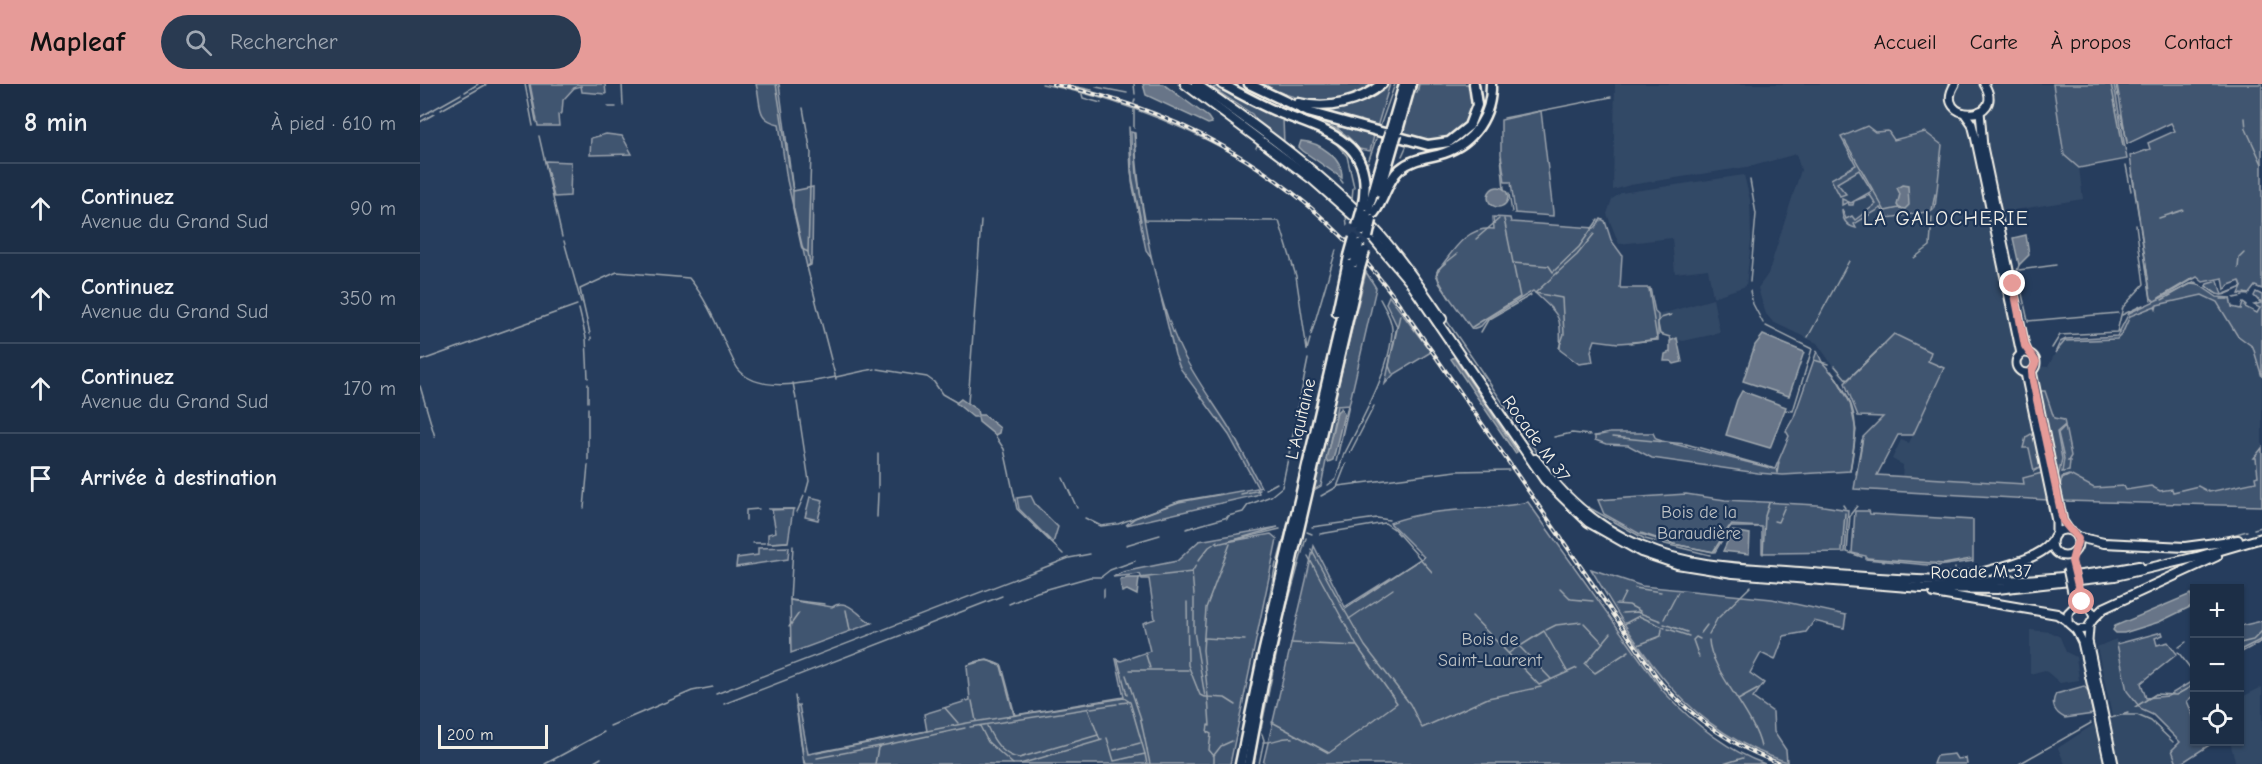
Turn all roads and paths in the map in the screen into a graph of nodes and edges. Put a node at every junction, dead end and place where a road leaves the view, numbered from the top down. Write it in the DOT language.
graph roads {
  1 [pos="1185,84"];
  2 [pos="1196,84"];
  3 [pos="1222,84"];
  4 [pos="1251,84"];
  5 [pos="1382,84"];
  6 [pos="1404,84"];
  7 [pos="1411,84"];
  8 [pos="1474,84"];
  9 [pos="1491,84"];
  10 [pos="1955,84"];
  11 [pos="1984,84"];
  12 [pos="1980,111"];
  13 [pos="1965,114"];
  14 [pos="1393,136"];
  15 [pos="1369,214"];
  16 [pos="1362,231"];
  17 [pos="1359,244"];
  18 [pos="1355,262"];
  19 [pos="2025,354"];
  20 [pos="2028,372"];
  21 [pos="1541,470"];
  22 [pos="1303,498"];
  23 [pos="2059,516"];
  24 [pos="1297,522"];
  25 [pos="2069,530"];
  26 [pos="2056,533"];
  27 [pos="2262,533"];
  28 [pos="2077,537"];
  29 [pos="2262,538"];
  30 [pos="2241,542"];
  31 [pos="2051,543"];
  32 [pos="2073,552"];
  33 [pos="2060,555"];
  34 [pos="2070,568"];
  35 [pos="1903,584"];
  36 [pos="2075,591"];
  37 [pos="2085,605"];
  38 [pos="2071,608"];
  39 [pos="2094,618"];
  40 [pos="2067,620"];
  41 [pos="2089,628"];
  42 [pos="2076,630"];
  43 [pos="1240,764"];
  44 [pos="1248,764"];
  45 [pos="2109,764"];
  46 [pos="2114,764"];
  1 -- 21 [label="highway, Rocade M 37"];
  2 -- 21 [label="highway, Rocade M 37"];
  3 -- 15 [label="highway"];
  4 -- 5 [label="highway"];
  4 -- 8 [label="highway"];
  6 -- 14 [label="highway, L'Aquitaine"];
  7 -- 14 [label="highway, L'Aquitaine"];
  9 -- 15 [label="highway"];
  10 -- 13 [label="main road"];
  11 -- 12 [label="main road"];
  12 -- 13 [label="main road"];
  12 -- 19 [label="main road"];
  13 -- 19 [label="main road"];
  14 -- 15 [label="highway, L'Aquitaine"];
  15 -- 16 [label="highway, bridge"];
  15 -- 16 [label="highway, L'Aquitaine, bridge"];
  16 -- 17 [label="highway, L'Aquitaine"];
  16 -- 17 [label="highway"];
  17 -- 18 [label="highway, L'Aquitaine, bridge"];
  17 -- 18 [label="highway, bridge"];
  18 -- 22 [label="highway, L'Aquitaine"];
  18 -- 22 [label="highway, L'Aquitaine"];
  19 -- 20 [label="main road"];
  19 -- 20 [label="main road"];
  20 -- 23 [label="main road"];
  21 -- 35 [label="highway, Rocade M 37"];
  22 -- 24 [label="highway, L'Aquitaine"];
  23 -- 25 [label="main road"];
  23 -- 26 [label="main road"];
  24 -- 43 [label="highway, L'Aquitaine"];
  24 -- 44 [label="highway, L'Aquitaine"];
  25 -- 26 [label="main road"];
  25 -- 28 [label="main road"];
  26 -- 31 [label="main road"];
  27 -- 30 [label="highway, Rocade M 37"];
  28 -- 30 [label="highway"];
  28 -- 32 [label="main road"];
  29 -- 30 [label="highway, Rocade M 37"];
  30 -- 35 [label="highway, Rocade M 37"];
  30 -- 39 [label="highway"];
  31 -- 33 [label="main road"];
  31 -- 35 [label="highway"];
  32 -- 33 [label="main road"];
  32 -- 34 [label="main road"];
  33 -- 34 [label="main road"];
  34 -- 36 [label="main road, bridge"];
  35 -- 40 [label="highway"];
  36 -- 37 [label="main road"];
  36 -- 38 [label="main road"];
  37 -- 38 [label="main road"];
  37 -- 39 [label="main road"];
  38 -- 40 [label="main road"];
  39 -- 41 [label="main road"];
  40 -- 42 [label="main road"];
  41 -- 42 [label="main road"];
  41 -- 46 [label="main road"];
  42 -- 45 [label="main road"];
}
